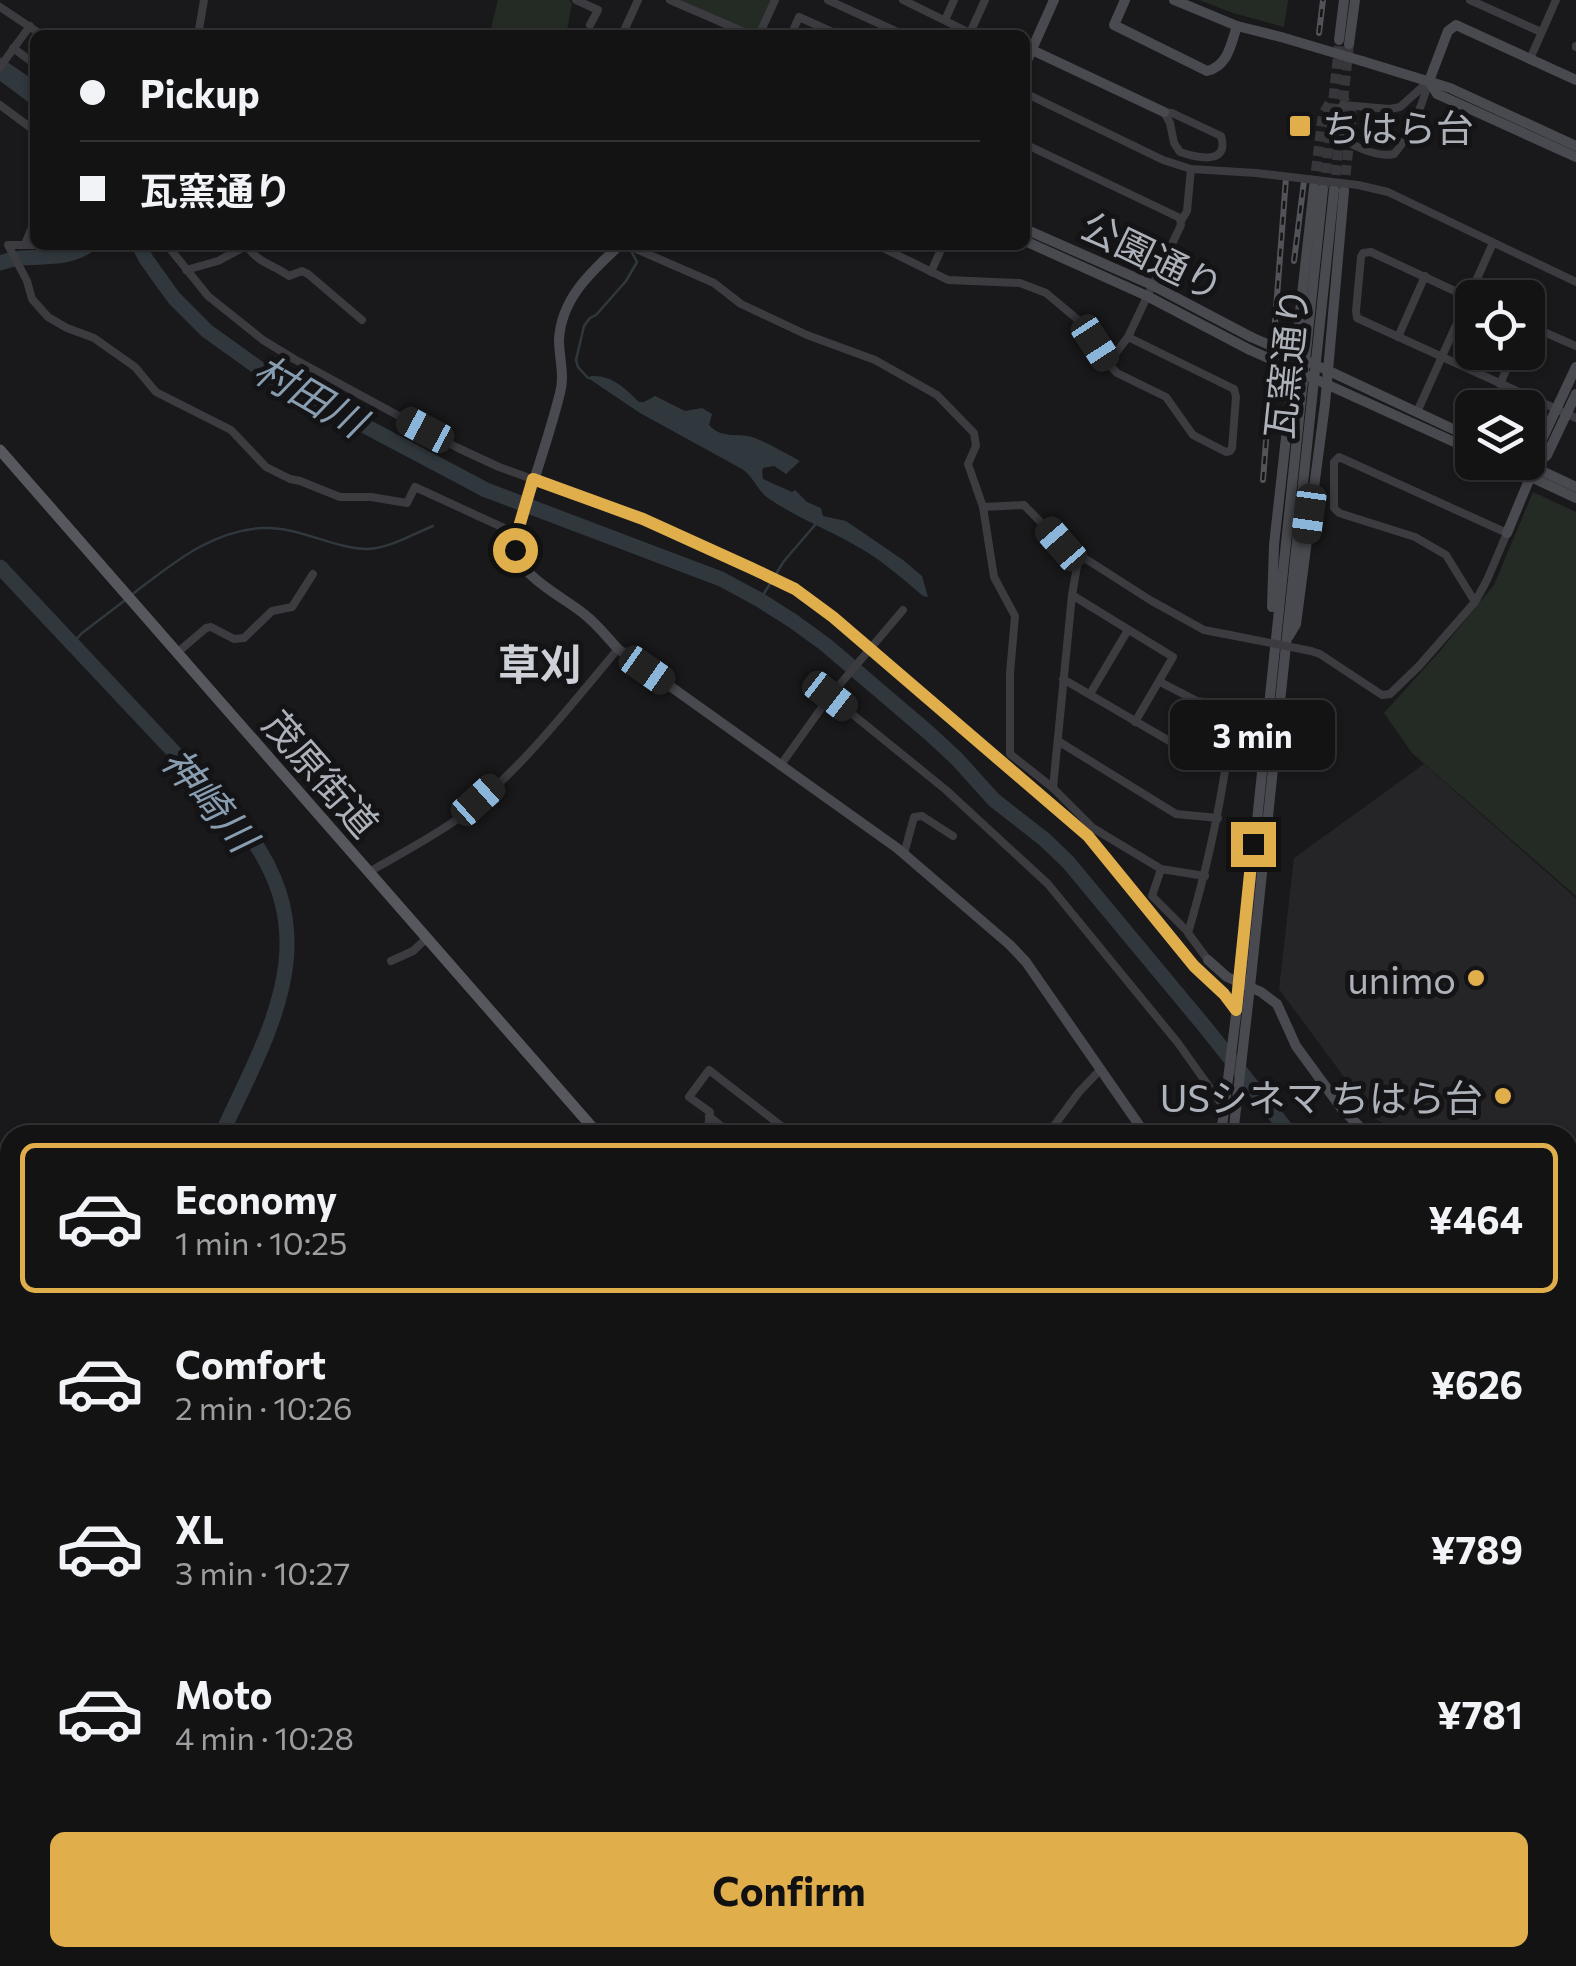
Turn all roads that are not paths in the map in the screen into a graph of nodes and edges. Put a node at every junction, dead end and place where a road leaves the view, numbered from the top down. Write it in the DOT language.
graph roads {
  1 [pos="204,0"];
  2 [pos="576,0"];
  3 [pos="638,0"];
  4 [pos="670,0"];
  5 [pos="775,0"];
  6 [pos="828,0"];
  7 [pos="903,0"];
  8 [pos="954,0"];
  9 [pos="986,0"];
  10 [pos="1054,0"];
  11 [pos="1125,0"];
  12 [pos="1174,0"];
  13 [pos="1344,0"];
  14 [pos="1354,0"];
  15 [pos="1470,0"];
  16 [pos="1556,0"];
  17 [pos="0,7"];
  18 [pos="945,20"];
  19 [pos="590,24"];
  20 [pos="30,26"];
  21 [pos="1237,26"];
  22 [pos="35,30"];
  23 [pos="199,30"];
  24 [pos="624,30"];
  25 [pos="743,30"];
  26 [pos="758,30"];
  27 [pos="793,30"];
  28 [pos="828,30"];
  29 [pos="893,30"];
  30 [pos="963,30"];
  31 [pos="972,30"];
  32 [pos="1542,32"];
  33 [pos="13,48"];
  34 [pos="1032,50"];
  35 [pos="1030,54"];
  36 [pos="1530,59"];
  37 [pos="30,60"];
  38 [pos="0,68"];
  39 [pos="1576,80"];
  40 [pos="1429,81"];
  41 [pos="1030,95"];
  42 [pos="0,105"];
  43 [pos="1164,112"];
  44 [pos="30,127"];
  45 [pos="1030,146"];
  46 [pos="1576,146"];
  47 [pos="1576,157"];
  48 [pos="1191,168"];
  49 [pos="1329,189"];
  50 [pos="1181,222"];
  51 [pos="1030,230"];
  52 [pos="1030,243"];
  53 [pos="1493,243"];
  54 [pos="30,245"];
  55 [pos="171,250"];
  56 [pos="239,250"];
  57 [pos="249,250"];
  58 [pos="615,250"];
  59 [pos="630,250"];
  60 [pos="889,250"];
  61 [pos="941,250"];
  62 [pos="186,270"];
  63 [pos="931,272"];
  64 [pos="1425,276"];
  65 [pos="1478,280"];
  66 [pos="1576,282"];
  67 [pos="1149,290"];
  68 [pos="1455,290"];
  69 [pos="362,320"];
  70 [pos="1455,331"];
  71 [pos="1545,332"];
  72 [pos="1128,337"];
  73 [pos="1398,337"];
  74 [pos="1576,346"];
  75 [pos="1295,357"];
  76 [pos="1442,358"];
  77 [pos="1108,363"];
  78 [pos="1576,367"];
  79 [pos="1294,370"];
  80 [pos="1327,370"];
  81 [pos="1506,370"];
  82 [pos="1326,384"];
  83 [pos="1500,384"];
  84 [pos="1576,394"];
  85 [pos="1417,412"];
  86 [pos="1566,414"];
  87 [pos="1455,430"];
  88 [pos="1455,442"];
  89 [pos="0,450"];
  90 [pos="1545,457"];
  91 [pos="1545,475"];
  92 [pos="533,479"];
  93 [pos="1545,479"];
  94 [pos="1525,480"];
  95 [pos="1576,486"];
  96 [pos="1576,498"];
  97 [pos="983,507"];
  98 [pos="1507,533"];
  99 [pos="517,534"];
  100 [pos="1078,555"];
  101 [pos="314,574"];
  102 [pos="1072,596"];
  103 [pos="1475,602"];
  104 [pos="903,610"];
  105 [pos="1128,630"];
  106 [pos="1281,639"];
  107 [pos="871,648"];
  108 [pos="618,649"];
  109 [pos="178,652"];
  110 [pos="1063,679"];
  111 [pos="1160,682"];
  112 [pos="1090,694"];
  113 [pos="830,696"];
  114 [pos="1136,722"];
  115 [pos="1058,741"];
  116 [pos="1229,754"];
  117 [pos="780,766"];
  118 [pos="1053,788"];
  119 [pos="1218,818"];
  120 [pos="953,836"];
  121 [pos="904,854"];
  122 [pos="1161,869"];
  123 [pos="369,872"];
  124 [pos="1204,876"];
  125 [pos="1188,932"];
  126 [pos="426,938"];
  127 [pos="1208,960"];
  128 [pos="391,961"];
  129 [pos="1245,985"];
  130 [pos="1236,1010"];
  131 [pos="1101,1069"];
  132 [pos="1230,1111"];
  133 [pos="709,1116"];
  134 [pos="590,1125"];
  135 [pos="708,1125"];
  136 [pos="720,1125"];
  137 [pos="780,1125"];
  138 [pos="1054,1125"];
  139 [pos="1138,1125"];
  140 [pos="1225,1125"];
  141 [pos="1231,1125"];
  142 [pos="1358,1125"];
  1 -- 23 [label="street"];
  2 -- 19 [label="street"];
  3 -- 24 [label="street"];
  4 -- 25 [label="street"];
  5 -- 26 [label="street"];
  6 -- 29 [label="street"];
  7 -- 18 [label="street"];
  8 -- 18 [label="street"];
  9 -- 31 [label="street"];
  10 -- 34 [label="street"];
  11 -- 21 [label="street"];
  12 -- 21 [label="street"];
  13 -- 14 [label="street"];
  15 -- 32 [label="street"];
  16 -- 32 [label="street"];
  17 -- 20 [label="street"];
  18 -- 30 [label="street"];
  20 -- 22 [label="street"];
  20 -- 33 [label="street"];
  21 -- 40 [label="street, bridge"];
  27 -- 28 [label="street"];
  32 -- 36 [label="street"];
  33 -- 37 [label="street"];
  33 -- 38 [label="street"];
  34 -- 35 [label="street"];
  34 -- 43 [label="street"];
  36 -- 39 [label="street"];
  36 -- 40 [label="street"];
  40 -- 40 [label="street"];
  40 -- 46 [label="street"];
  40 -- 47 [label="street"];
  41 -- 48 [label="street"];
  42 -- 44 [label="street"];
  43 -- 43 [label="street"];
  45 -- 50 [label="street"];
  48 -- 50 [label="street"];
  48 -- 53 [label="street, bridge"];
  49 -- 75 [label="street"];
  49 -- 80 [label="street"];
  49 -- 106 [label="street, 瓦窯通り"];
  50 -- 67 [label="street"];
  51 -- 67 [label="street, 公園通り"];
  52 -- 67 [label="street, 公園通り"];
  53 -- 65 [label="street"];
  53 -- 66 [label="street"];
  54 -- 99 [label="street"];
  55 -- 62 [label="street"];
  56 -- 62 [label="street"];
  57 -- 69 [label="street"];
  58 -- 92 [label="street"];
  59 -- 97 [label="street"];
  60 -- 63 [label="street"];
  61 -- 63 [label="street"];
  62 -- 92 [label="street"];
  63 -- 77 [label="street"];
  64 -- 68 [label="street"];
  64 -- 73 [label="street"];
  64 -- 73 [label="street"];
  67 -- 72 [label="street"];
  67 -- 75 [label="street, 公園通り, bridge"];
  67 -- 79 [label="street, 公園通り, bridge"];
  70 -- 76 [label="street"];
  71 -- 74 [label="street"];
  72 -- 77 [label="street"];
  72 -- 77 [label="street"];
  73 -- 76 [label="street"];
  75 -- 79 [label="street, bridge"];
  75 -- 80 [label="street, 公園通り, bridge"];
  76 -- 83 [label="street"];
  76 -- 85 [label="street"];
  78 -- 86 [label="street"];
  79 -- 82 [label="street, 公園通り, bridge"];
  79 -- 106 [label="street"];
  80 -- 82 [label="street"];
  80 -- 85 [label="street, 公園通り"];
  81 -- 83 [label="street"];
  82 -- 88 [label="street, 公園通り"];
  82 -- 106 [label="street"];
  83 -- 86 [label="street"];
  84 -- 86 [label="street"];
  85 -- 87 [label="street, 公園通り"];
  86 -- 90 [label="street"];
  89 -- 109 [label="main road, 茂原街道"];
  91 -- 95 [label="street"];
  92 -- 99 [label="street"];
  92 -- 107 [label="street"];
  93 -- 96 [label="street"];
  94 -- 98 [label="street"];
  97 -- 100 [label="street"];
  97 -- 118 [label="street"];
  98 -- 103 [label="street"];
  98 -- 103 [label="street"];
  99 -- 108 [label="street"];
  100 -- 102 [label="street"];
  100 -- 103 [label="street, bridge"];
  101 -- 109 [label="street"];
  102 -- 105 [label="street"];
  102 -- 110 [label="street"];
  104 -- 107 [label="street"];
  105 -- 111 [label="street"];
  105 -- 112 [label="street"];
  106 -- 129 [label="street, 瓦窯通り"];
  107 -- 113 [label="street"];
  107 -- 130 [label="street"];
  108 -- 117 [label="street"];
  108 -- 123 [label="street"];
  109 -- 123 [label="main road, 茂原街道"];
  110 -- 112 [label="street"];
  110 -- 115 [label="street"];
  111 -- 114 [label="street"];
  111 -- 116 [label="street"];
  112 -- 114 [label="street"];
  113 -- 117 [label="street"];
  113 -- 132 [label="street"];
  114 -- 116 [label="street"];
  115 -- 118 [label="street"];
  115 -- 119 [label="street"];
  116 -- 119 [label="street"];
  117 -- 121 [label="street"];
  118 -- 122 [label="street"];
  119 -- 124 [label="street"];
  120 -- 121 [label="street"];
  121 -- 131 [label="street"];
  122 -- 124 [label="street"];
  122 -- 125 [label="street"];
  123 -- 126 [label="main road, 茂原街道"];
  124 -- 125 [label="street"];
  125 -- 127 [label="street"];
  126 -- 128 [label="street"];
  126 -- 134 [label="main road, 茂原街道"];
  127 -- 129 [label="street"];
  129 -- 130 [label="street, 瓦窯通り"];
  129 -- 132 [label="street, 瓦窯通り"];
  129 -- 142 [label="street"];
  130 -- 132 [label="street, 瓦窯通り"];
  131 -- 138 [label="street"];
  131 -- 139 [label="street"];
  132 -- 140 [label="street"];
  132 -- 141 [label="street"];
  133 -- 135 [label="street"];
  133 -- 136 [label="street"];
  133 -- 137 [label="street"];
}
